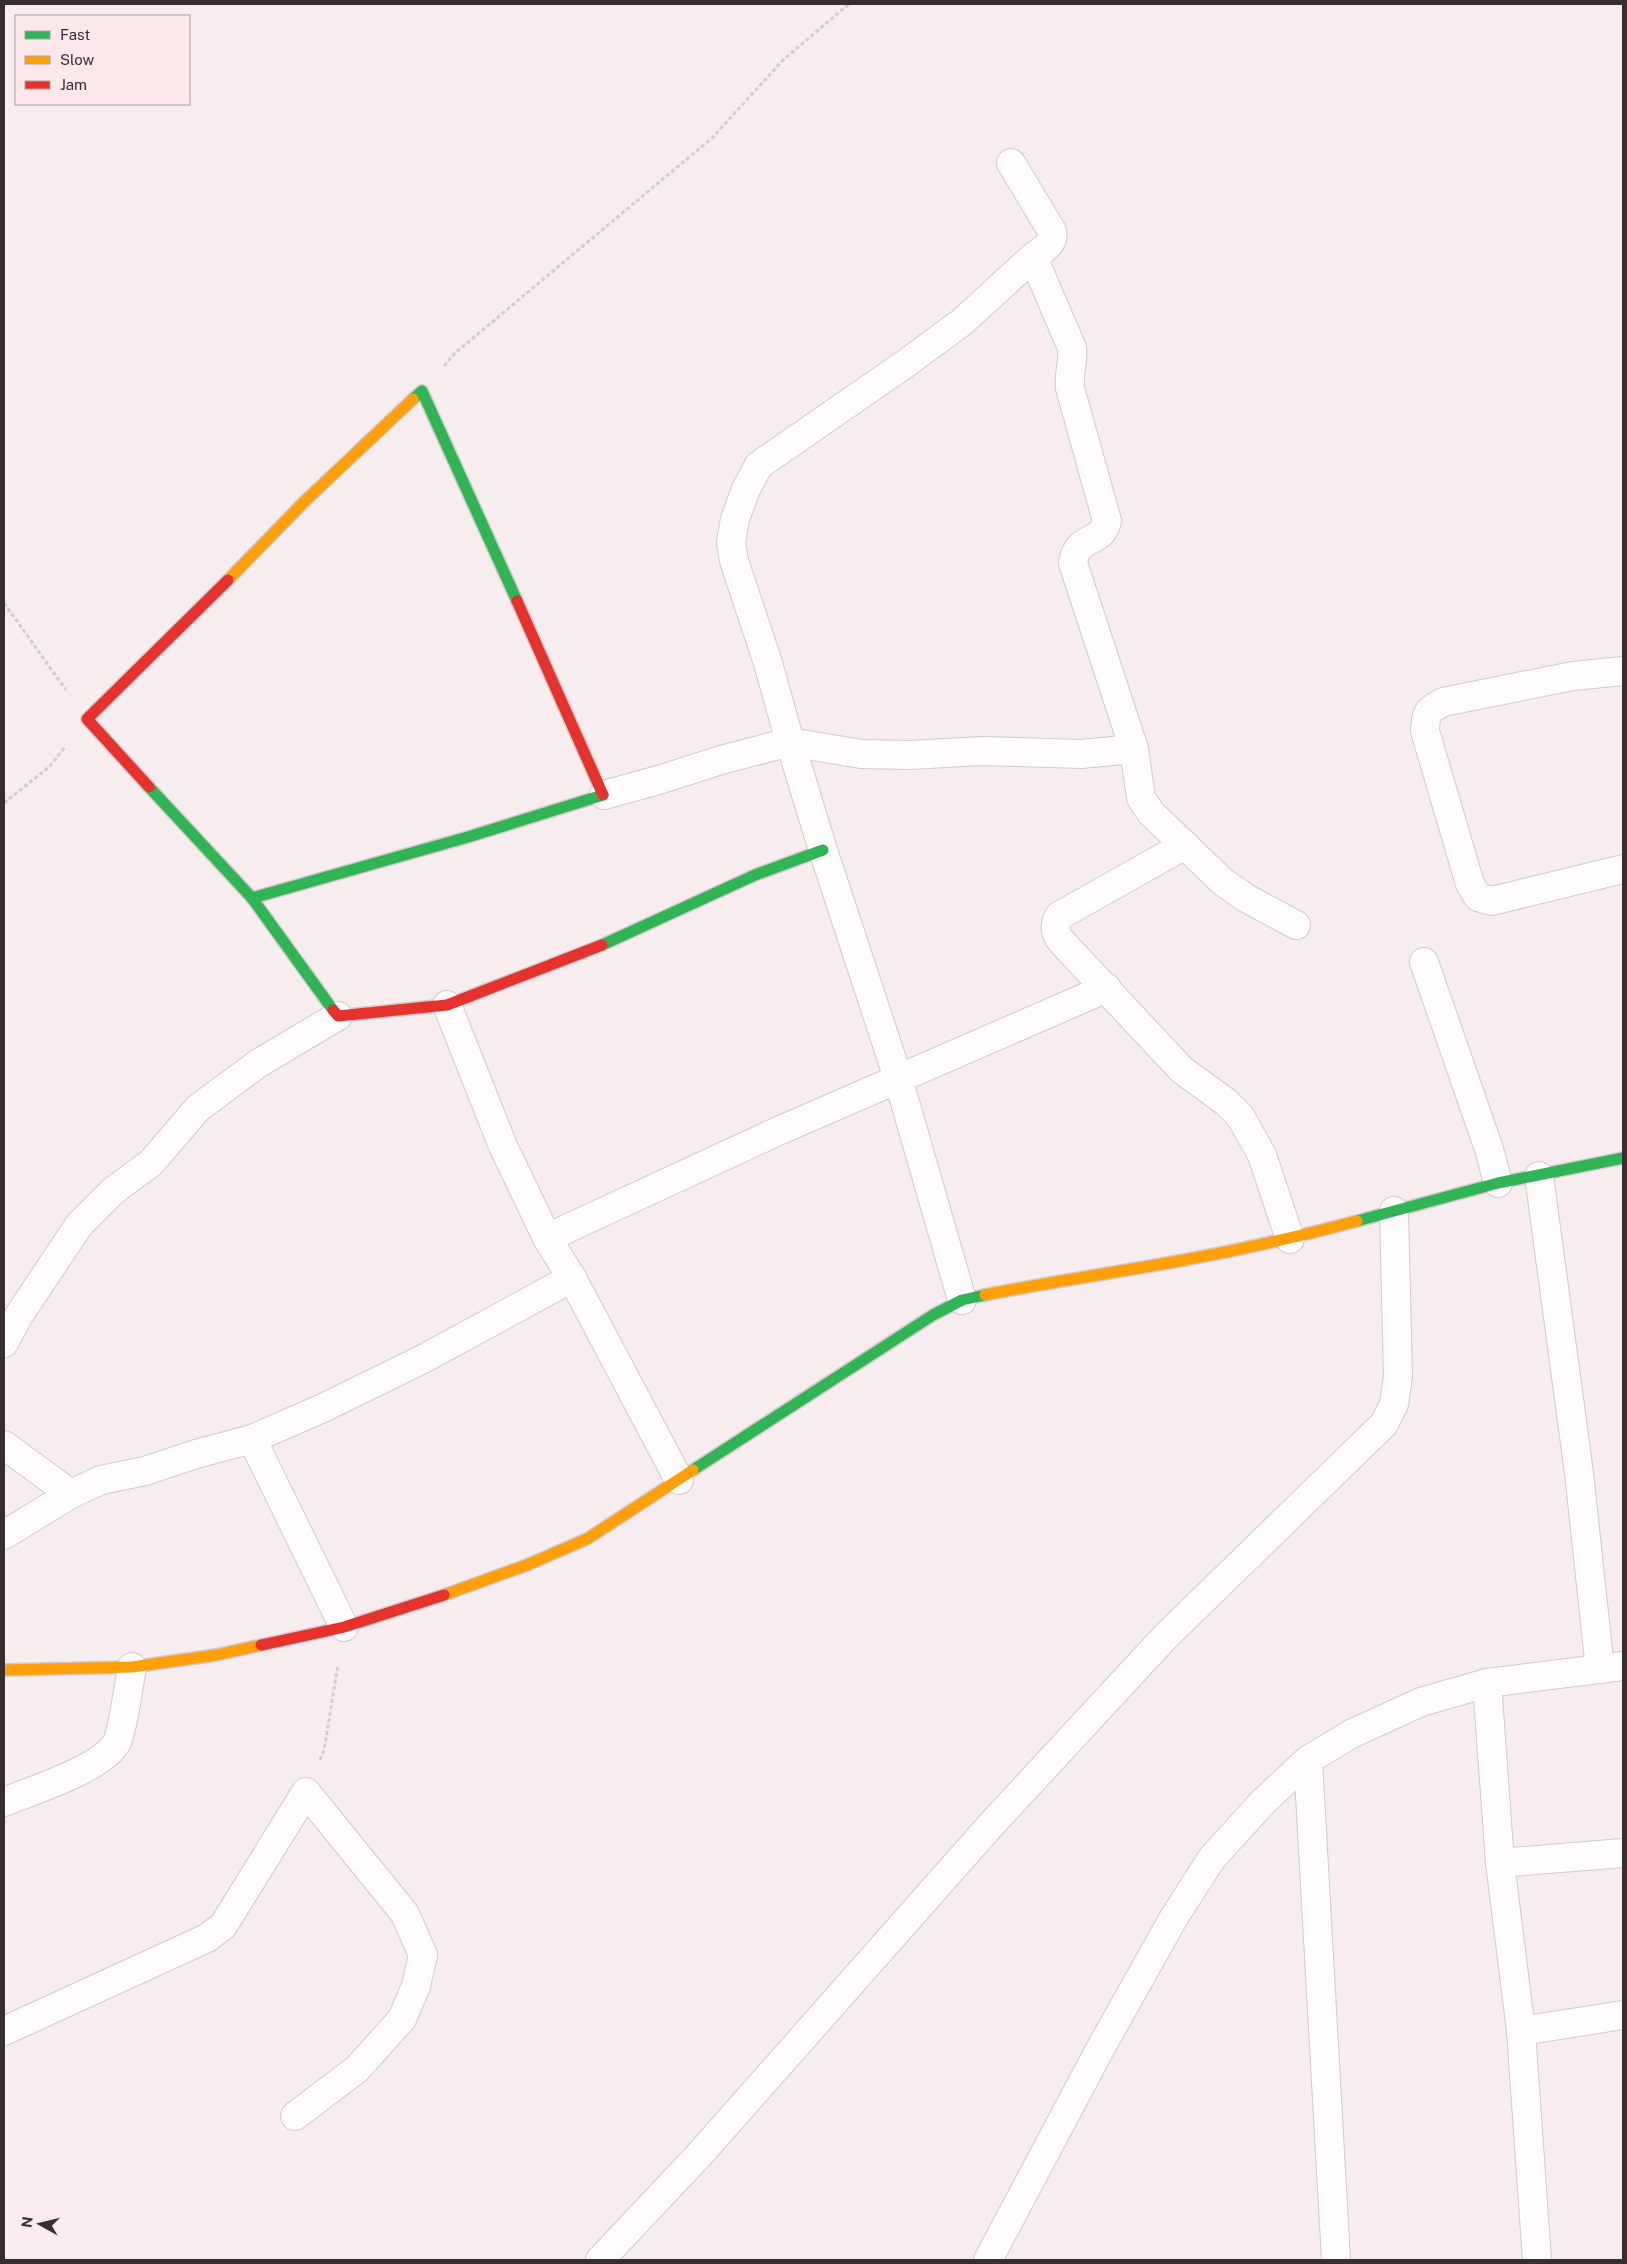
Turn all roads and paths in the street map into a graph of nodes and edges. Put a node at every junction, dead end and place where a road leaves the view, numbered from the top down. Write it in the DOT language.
graph roads {
  1 [pos="849,4"];
  2 [pos="1011,163"];
  3 [pos="1033,257"];
  4 [pos="422,391"];
  5 [pos="4,603"];
  6 [pos="1623,672"];
  7 [pos="87,719"];
  8 [pos="790,742"];
  9 [pos="1134,749"];
  10 [pos="604,794"];
  11 [pos="4,804"];
  12 [pos="1185,845"];
  13 [pos="823,850"];
  14 [pos="1623,869"];
  15 [pos="252,898"];
  16 [pos="1296,925"];
  17 [pos="1424,962"];
  18 [pos="1106,988"];
  19 [pos="447,1005"];
  20 [pos="338,1016"];
  21 [pos="898,1078"];
  22 [pos="1623,1158"];
  23 [pos="1539,1176"];
  24 [pos="1498,1184"];
  25 [pos="1394,1211"];
  26 [pos="547,1238"];
  27 [pos="1290,1239"];
  28 [pos="572,1278"];
  29 [pos="962,1300"];
  30 [pos="4,1344"];
  31 [pos="252,1439"];
  32 [pos="4,1446"];
  33 [pos="680,1480"];
  34 [pos="71,1494"];
  35 [pos="4,1535"];
  36 [pos="344,1627"];
  37 [pos="132,1668"];
  38 [pos="1612,1668"];
  39 [pos="4,1670"];
  40 [pos="1487,1683"];
  41 [pos="1308,1760"];
  42 [pos="306,1792"];
  43 [pos="4,1802"];
  44 [pos="1623,1853"];
  45 [pos="1500,1863"];
  46 [pos="1623,2015"];
  47 [pos="4,2031"];
  48 [pos="1522,2031"];
  49 [pos="295,2116"];
  50 [pos="600,2260"];
  51 [pos="988,2260"];
  52 [pos="1336,2260"];
  53 [pos="1536,2260"];
  1 -- 4 [label="path"];
  2 -- 3 [label="street"];
  3 -- 8 [label="street"];
  3 -- 9 [label="street"];
  4 -- 7 [label="street"];
  4 -- 10 [label="street"];
  5 -- 7 [label="path"];
  6 -- 14 [label="street"];
  7 -- 11 [label="path"];
  7 -- 15 [label="street"];
  8 -- 9 [label="street"];
  8 -- 10 [label="street"];
  8 -- 13 [label="street"];
  9 -- 12 [label="street"];
  10 -- 15 [label="street"];
  12 -- 16 [label="street"];
  12 -- 18 [label="street"];
  13 -- 19 [label="street"];
  13 -- 21 [label="street"];
  15 -- 20 [label="street"];
  17 -- 24 [label="street"];
  18 -- 21 [label="street"];
  18 -- 27 [label="street"];
  19 -- 20 [label="street"];
  19 -- 26 [label="street"];
  20 -- 30 [label="street"];
  21 -- 26 [label="street"];
  21 -- 29 [label="street"];
  22 -- 23 [label="street"];
  23 -- 24 [label="street"];
  23 -- 38 [label="street"];
  24 -- 25 [label="street"];
  25 -- 27 [label="street"];
  25 -- 50 [label="street"];
  26 -- 28 [label="street"];
  27 -- 29 [label="street"];
  28 -- 31 [label="street"];
  28 -- 33 [label="street"];
  29 -- 33 [label="street"];
  31 -- 34 [label="street"];
  31 -- 36 [label="street"];
  32 -- 34 [label="street"];
  33 -- 36 [label="street"];
  34 -- 35 [label="street"];
  36 -- 37 [label="street"];
  36 -- 42 [label="path"];
  37 -- 39 [label="street"];
  37 -- 43 [label="street"];
  38 -- 40 [label="street"];
  40 -- 41 [label="street"];
  40 -- 45 [label="street"];
  41 -- 51 [label="street"];
  41 -- 52 [label="street"];
  42 -- 47 [label="street"];
  42 -- 49 [label="street"];
  44 -- 45 [label="street"];
  45 -- 48 [label="street"];
  46 -- 48 [label="street"];
  48 -- 53 [label="street"];
}
